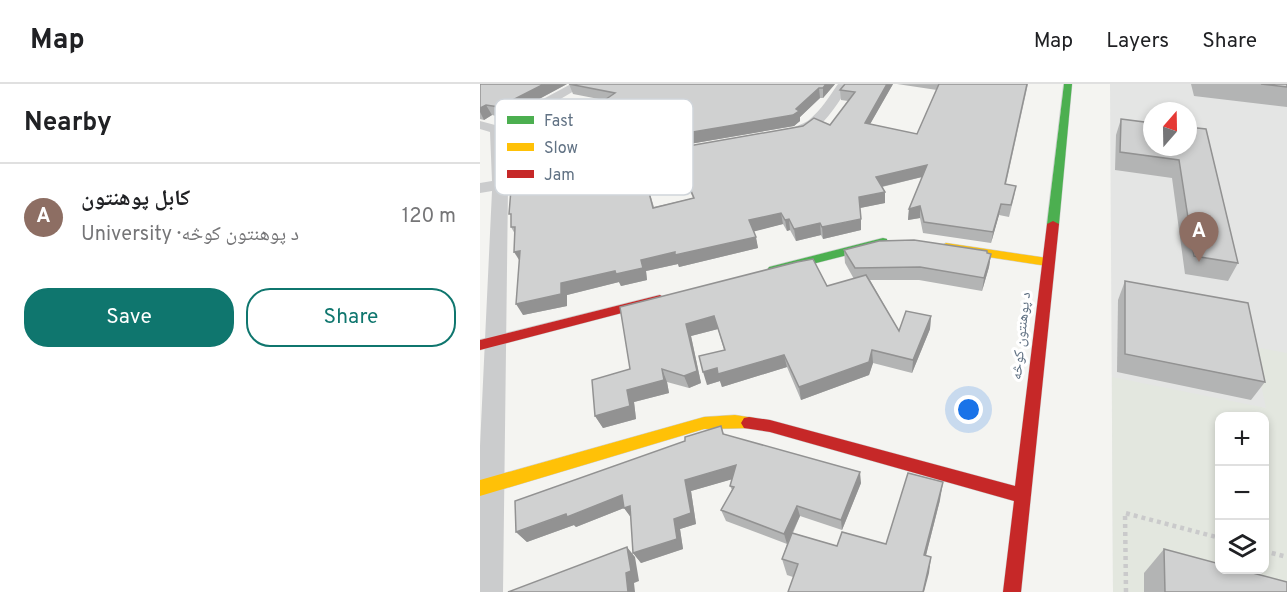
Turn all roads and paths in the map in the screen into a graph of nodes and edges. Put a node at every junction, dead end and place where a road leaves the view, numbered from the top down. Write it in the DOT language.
graph roads {
  1 [pos="580,84"];
  2 [pos="844,84"];
  3 [pos="1068,84"];
  4 [pos="549,99"];
  5 [pos="488,128"];
  6 [pos="776,135"];
  7 [pos="490,186"];
  8 [pos="894,242"];
  9 [pos="936,245"];
  10 [pos="1047,262"];
  11 [pos="755,274"];
  12 [pos="676,295"];
  13 [pos="487,343"];
  14 [pos="485,487"];
  15 [pos="1022,496"];
  16 [pos="1215,537"];
  17 [pos="1269,552"];
  18 [pos="1287,557"];
  19 [pos="488,592"];
  20 [pos="1012,592"];
  21 [pos="1126,592"];
  1 -- 4 [label="street"];
  2 -- 6 [label="street"];
  3 -- 10 [label="street, د پوهنتون کوڅه"];
  5 -- 7 [label="street"];
  7 -- 13 [label="street"];
  8 -- 11 [label="street"];
  9 -- 10 [label="street"];
  10 -- 15 [label="street, د پوهنتون کوڅه"];
  12 -- 13 [label="street"];
  13 -- 14 [label="street"];
  14 -- 15 [label="street"];
  14 -- 19 [label="street"];
  15 -- 20 [label="street, د پوهنتون کوڅه"];
  16 -- 21 [label="path"];
  17 -- 18 [label="path"];
}
